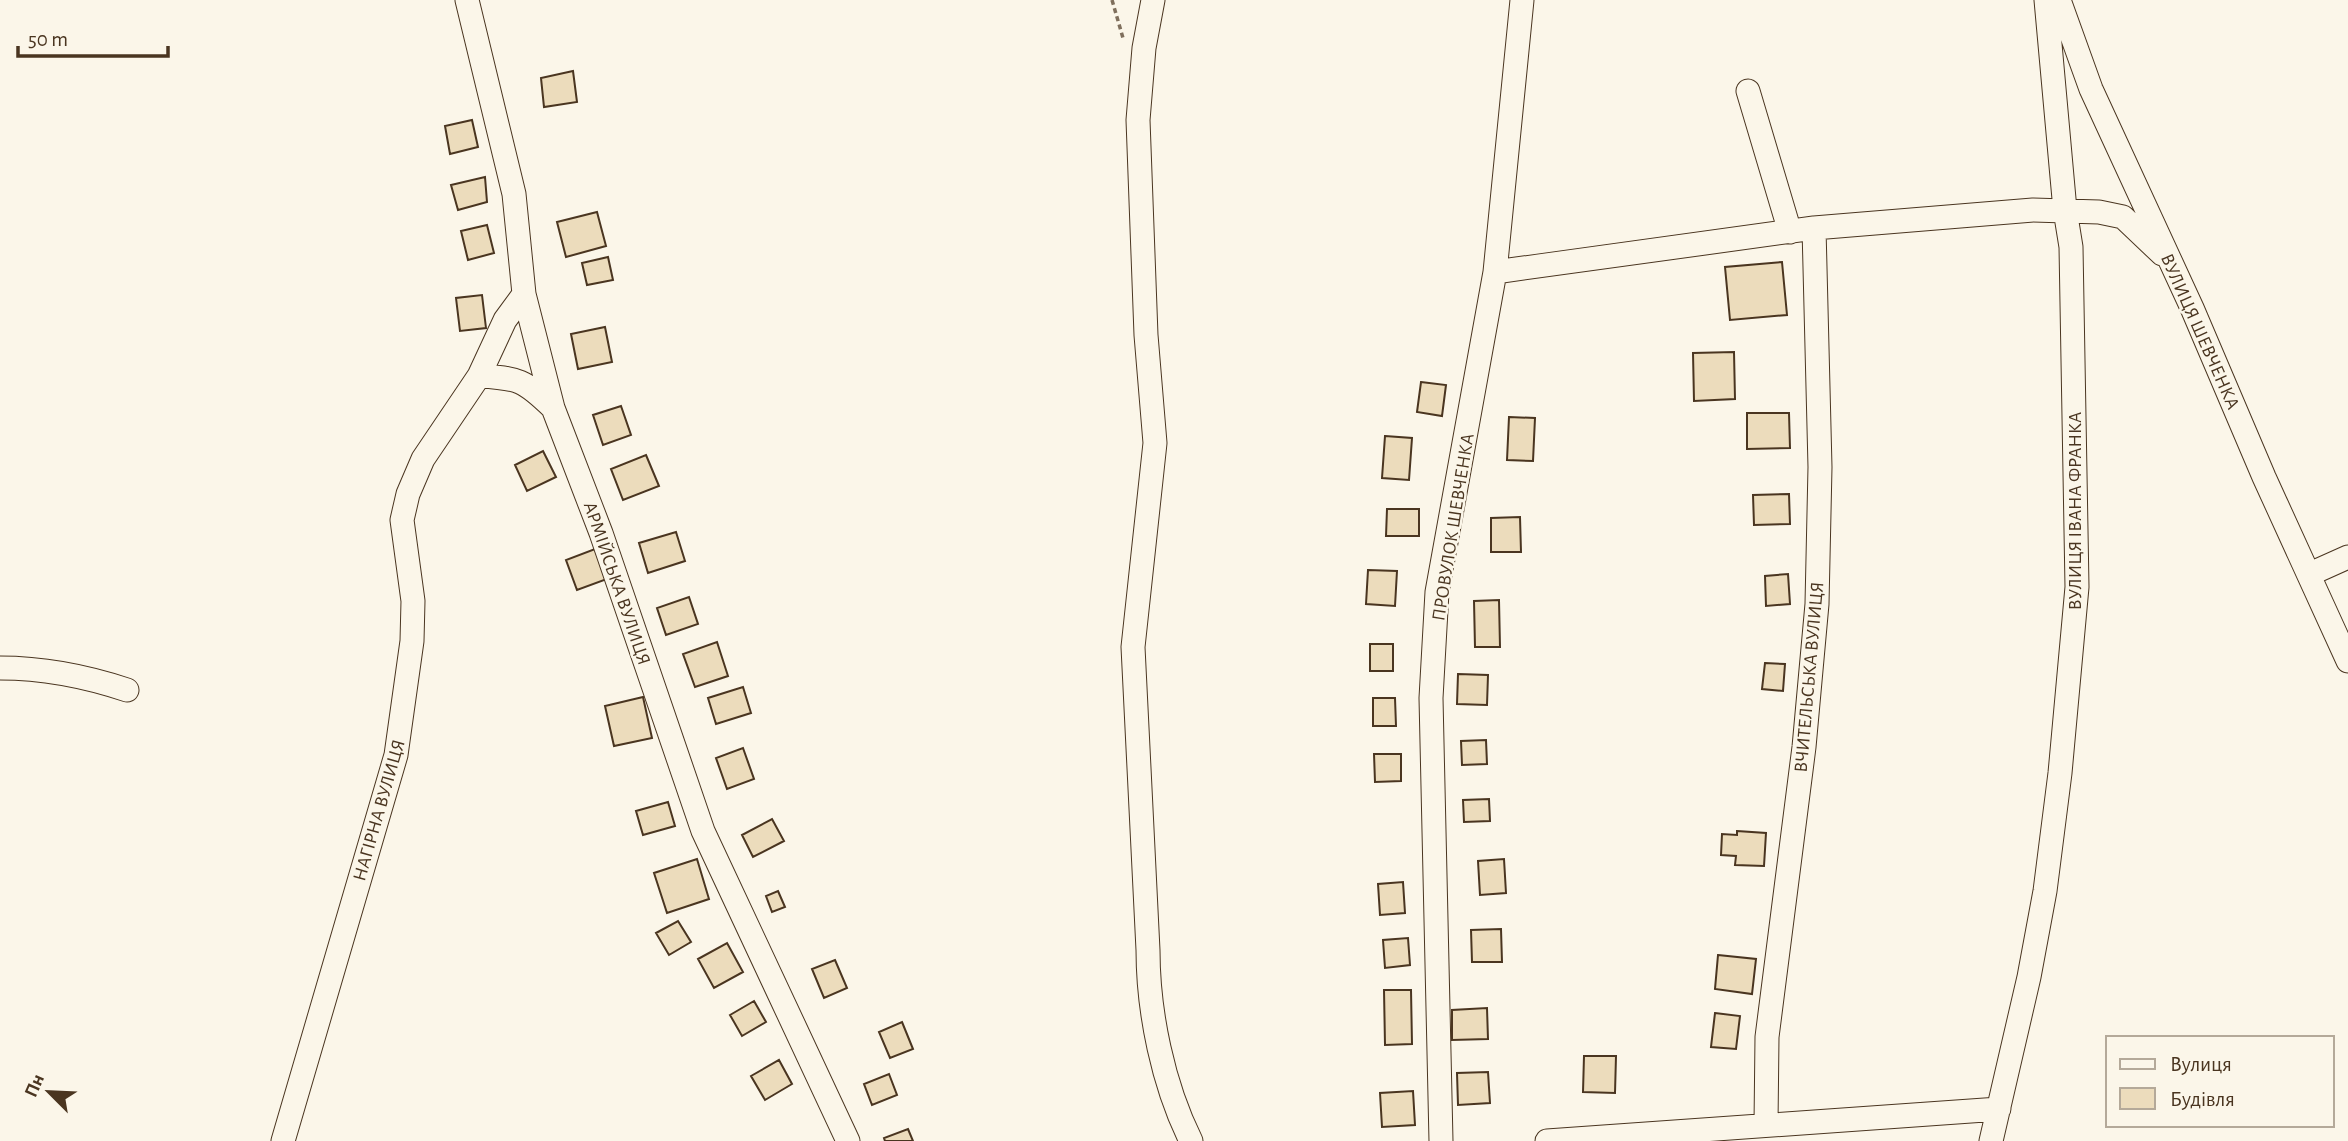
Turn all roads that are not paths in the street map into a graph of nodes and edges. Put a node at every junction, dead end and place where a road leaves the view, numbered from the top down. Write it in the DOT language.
graph roads {
  1 [pos="467,0"];
  2 [pos="1153,0"];
  3 [pos="1522,0"];
  4 [pos="2046,0"];
  5 [pos="2060,0"];
  6 [pos="1748,91"];
  7 [pos="2065,210"];
  8 [pos="1814,228"];
  9 [pos="1790,232"];
  10 [pos="2172,264"];
  11 [pos="1495,272"];
  12 [pos="524,294"];
  13 [pos="480,376"];
  14 [pos="553,408"];
  15 [pos="2348,556"];
  16 [pos="2310,574"];
  17 [pos="2348,661"];
  18 [pos="0,668"];
  19 [pos="127,690"];
  20 [pos="1999,1109"];
  21 [pos="1766,1124"];
  22 [pos="283,1141"];
  23 [pos="849,1141"];
  24 [pos="1191,1141"];
  25 [pos="1440,1141"];
  26 [pos="1548,1141"];
  27 [pos="1991,1141"];
  1 -- 12 [label="street, АРМІЙСЬКА ВУЛИЦЯ"];
  2 -- 24 [label="street"];
  3 -- 11 [label="street, ПРОВУЛОК ШЕВЧЕНКА"];
  4 -- 7 [label="street, ВУЛИЦЯ ІВАНА ФРАНКА"];
  5 -- 10 [label="street, ВУЛИЦЯ ШЕВЧЕНКА"];
  6 -- 9 [label="street"];
  7 -- 8 [label="street"];
  7 -- 10 [label="street"];
  7 -- 20 [label="street, ВУЛИЦЯ ІВАНА ФРАНКА"];
  8 -- 9 [label="street"];
  8 -- 21 [label="street, ВЧИТЕЛЬСЬКА ВУЛИЦЯ"];
  9 -- 11 [label="street"];
  10 -- 16 [label="street, ВУЛИЦЯ ШЕВЧЕНКА"];
  11 -- 25 [label="street, ПРОВУЛОК ШЕВЧЕНКА"];
  12 -- 13 [label="street, НАГІРНА ВУЛИЦЯ"];
  12 -- 14 [label="street, АРМІЙСЬКА ВУЛИЦЯ"];
  13 -- 14 [label="street"];
  13 -- 22 [label="street, НАГІРНА ВУЛИЦЯ"];
  14 -- 23 [label="street, АРМІЙСЬКА ВУЛИЦЯ"];
  15 -- 16 [label="street"];
  16 -- 17 [label="street, ВУЛИЦЯ ШЕВЧЕНКА"];
  18 -- 19 [label="street"];
  20 -- 21 [label="street"];
  20 -- 27 [label="street, ВУЛИЦЯ ІВАНА ФРАНКА"];
  21 -- 26 [label="street"];
}
